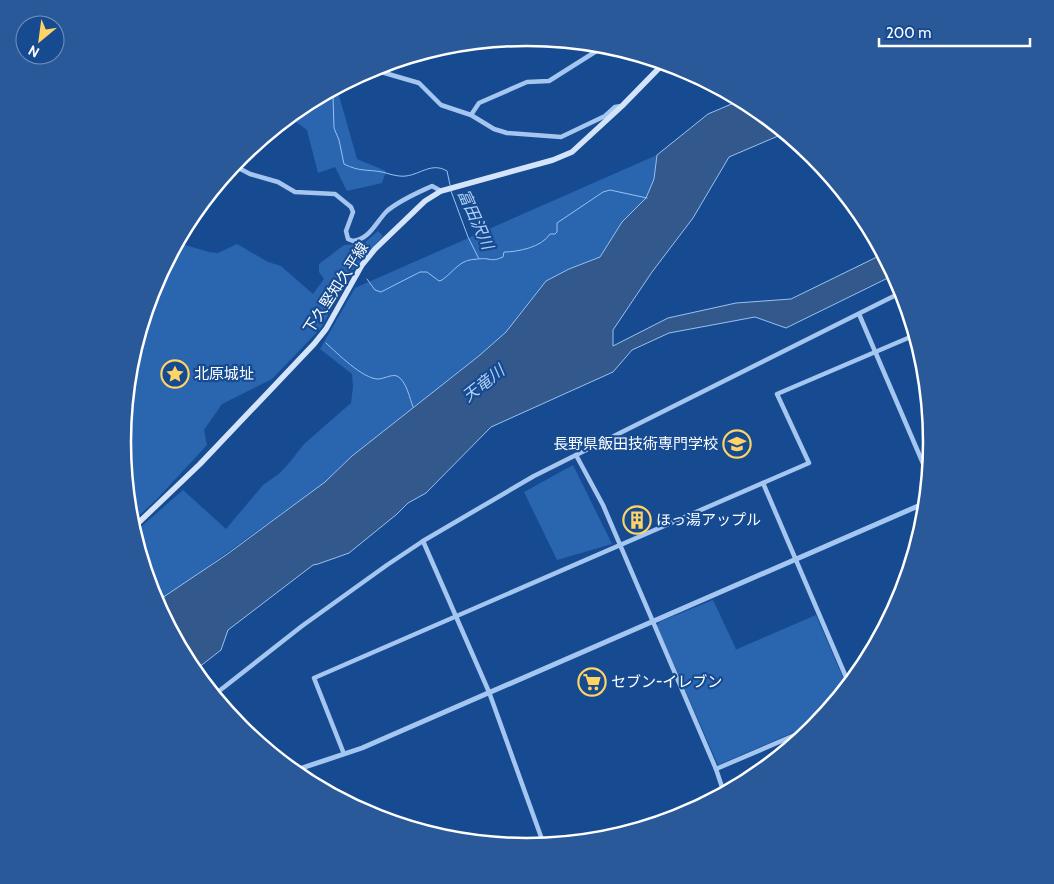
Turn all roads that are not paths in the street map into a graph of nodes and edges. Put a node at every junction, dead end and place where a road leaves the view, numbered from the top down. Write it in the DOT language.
graph roads {
  1 [pos="594,52"];
  2 [pos="658,69"];
  3 [pos="384,73"];
  4 [pos="622,106"];
  5 [pos="471,115"];
  6 [pos="240,169"];
  7 [pos="443,190"];
  8 [pos="895,296"];
  9 [pos="859,314"];
  10 [pos="908,338"];
  11 [pos="876,352"];
  12 [pos="576,454"];
  13 [pos="922,461"];
  14 [pos="763,483"];
  15 [pos="917,508"];
  16 [pos="140,522"];
  17 [pos="423,541"];
  18 [pos="620,546"];
  19 [pos="796,560"];
  20 [pos="456,616"];
  21 [pos="652,622"];
  22 [pos="846,676"];
  23 [pos="219,691"];
  24 [pos="489,692"];
  25 [pos="791,737"];
  26 [pos="344,754"];
  27 [pos="303,768"];
  28 [pos="716,769"];
  29 [pos="722,787"];
  30 [pos="541,837"];
  1 -- 5 [label="street"];
  2 -- 4 [label="main road, 下久堅知久平線"];
  3 -- 5 [label="street"];
  4 -- 5 [label="street"];
  4 -- 7 [label="main road, 下久堅知久平線"];
  6 -- 7 [label="street"];
  7 -- 16 [label="main road, 下久堅知久平線"];
  8 -- 9 [label="street"];
  9 -- 11 [label="street"];
  9 -- 12 [label="street"];
  10 -- 11 [label="street"];
  11 -- 13 [label="street"];
  11 -- 14 [label="street"];
  12 -- 17 [label="street"];
  12 -- 18 [label="street"];
  14 -- 18 [label="street"];
  14 -- 19 [label="street"];
  15 -- 19 [label="street"];
  17 -- 20 [label="street"];
  17 -- 23 [label="street"];
  18 -- 20 [label="street"];
  18 -- 21 [label="street"];
  19 -- 21 [label="street"];
  19 -- 22 [label="street"];
  20 -- 24 [label="street"];
  20 -- 26 [label="street"];
  21 -- 24 [label="street"];
  21 -- 28 [label="street"];
  24 -- 26 [label="street"];
  24 -- 30 [label="street"];
  25 -- 28 [label="street"];
  26 -- 27 [label="street"];
  28 -- 29 [label="street"];
}
